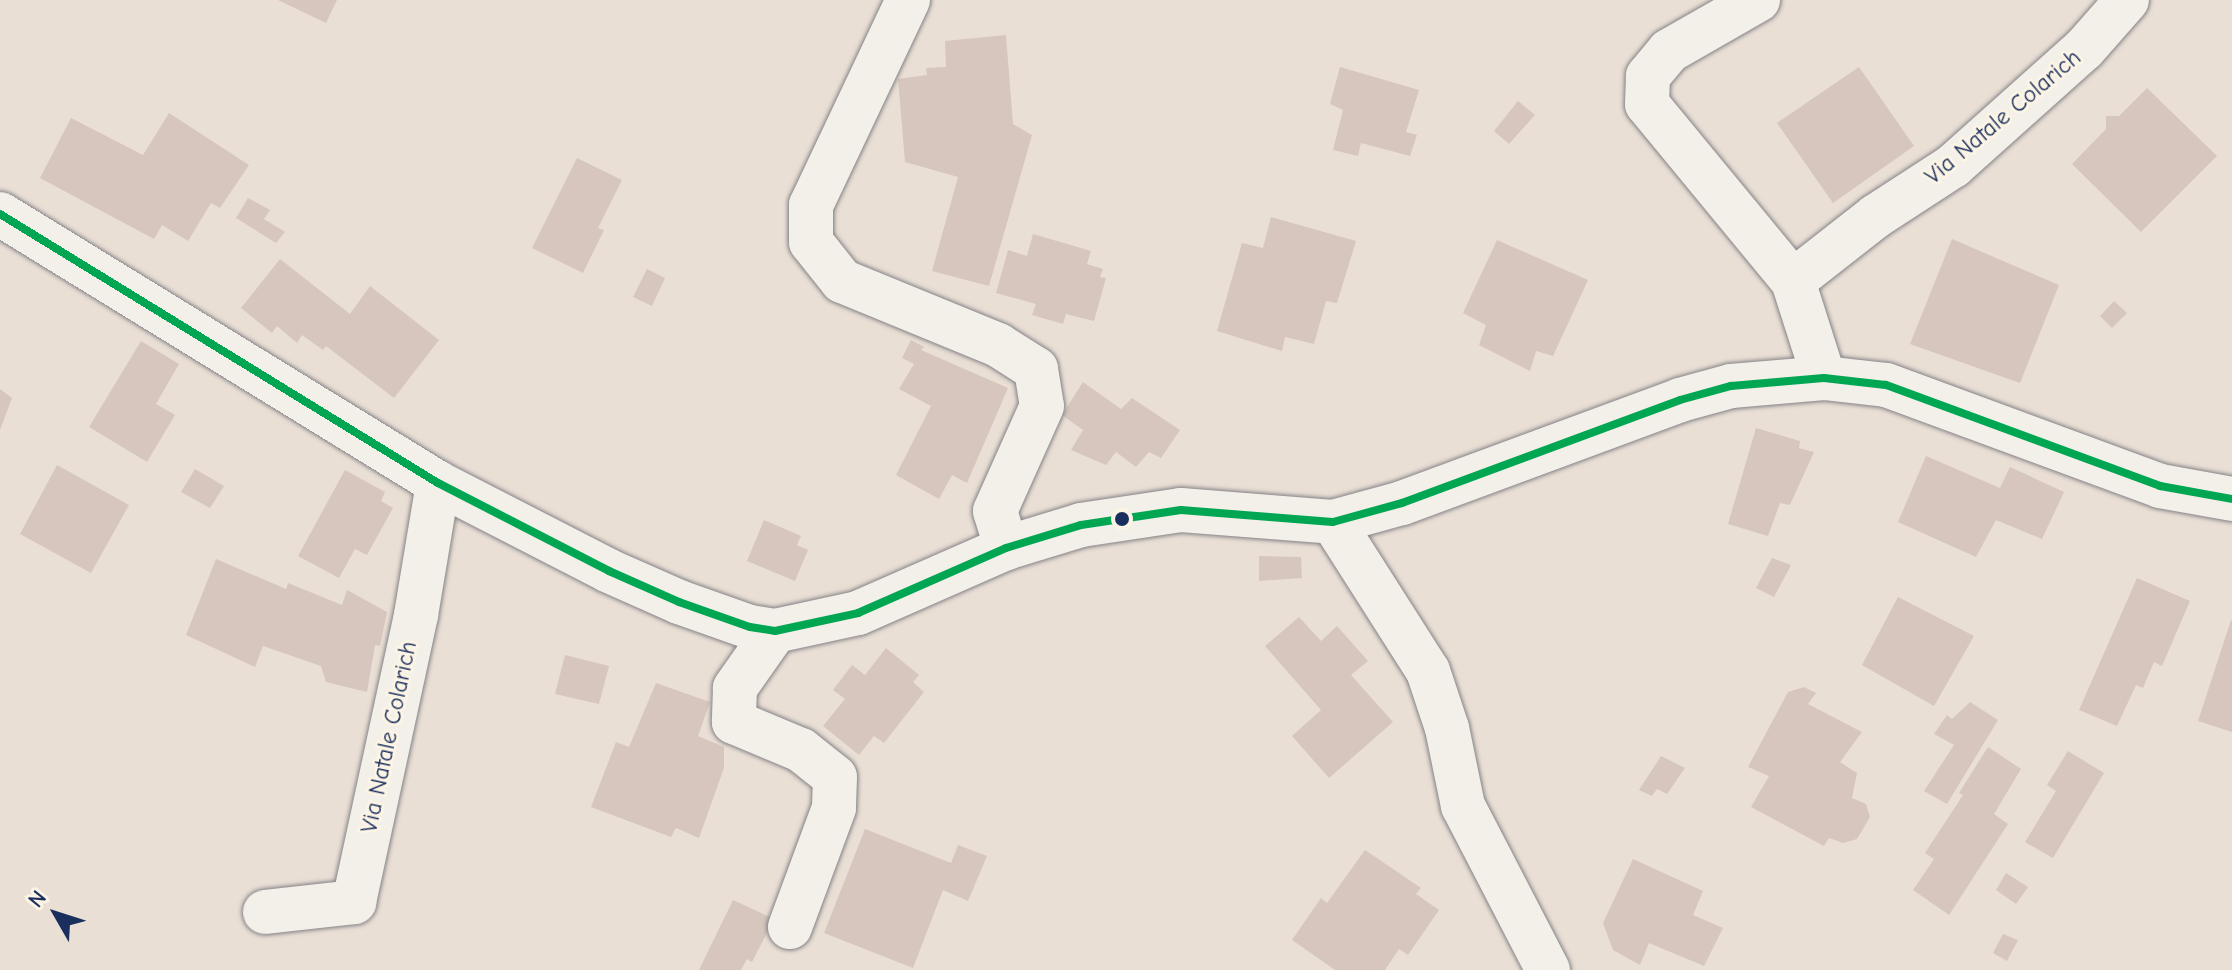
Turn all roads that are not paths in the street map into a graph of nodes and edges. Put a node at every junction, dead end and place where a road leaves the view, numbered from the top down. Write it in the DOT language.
graph roads {
  1 [pos="908,0"];
  2 [pos="1758,0"];
  3 [pos="2127,0"];
  4 [pos="0,214"];
  5 [pos="1793,281"];
  6 [pos="1824,378"];
  7 [pos="438,483"];
  8 [pos="2232,499"];
  9 [pos="1333,522"];
  10 [pos="1006,548"];
  11 [pos="775,631"];
  12 [pos="265,912"];
  13 [pos="790,927"];
  14 [pos="1548,970"];
  1 -- 10 [label="street"];
  2 -- 5 [label="street"];
  3 -- 5 [label="street, Via Natale Colarich"];
  4 -- 7 [label="street"];
  5 -- 6 [label="street"];
  6 -- 8 [label="street"];
  6 -- 9 [label="street"];
  7 -- 11 [label="street"];
  7 -- 12 [label="street, Via Natale Colarich"];
  9 -- 10 [label="street"];
  9 -- 14 [label="street"];
  10 -- 11 [label="street"];
  11 -- 13 [label="street"];
}
